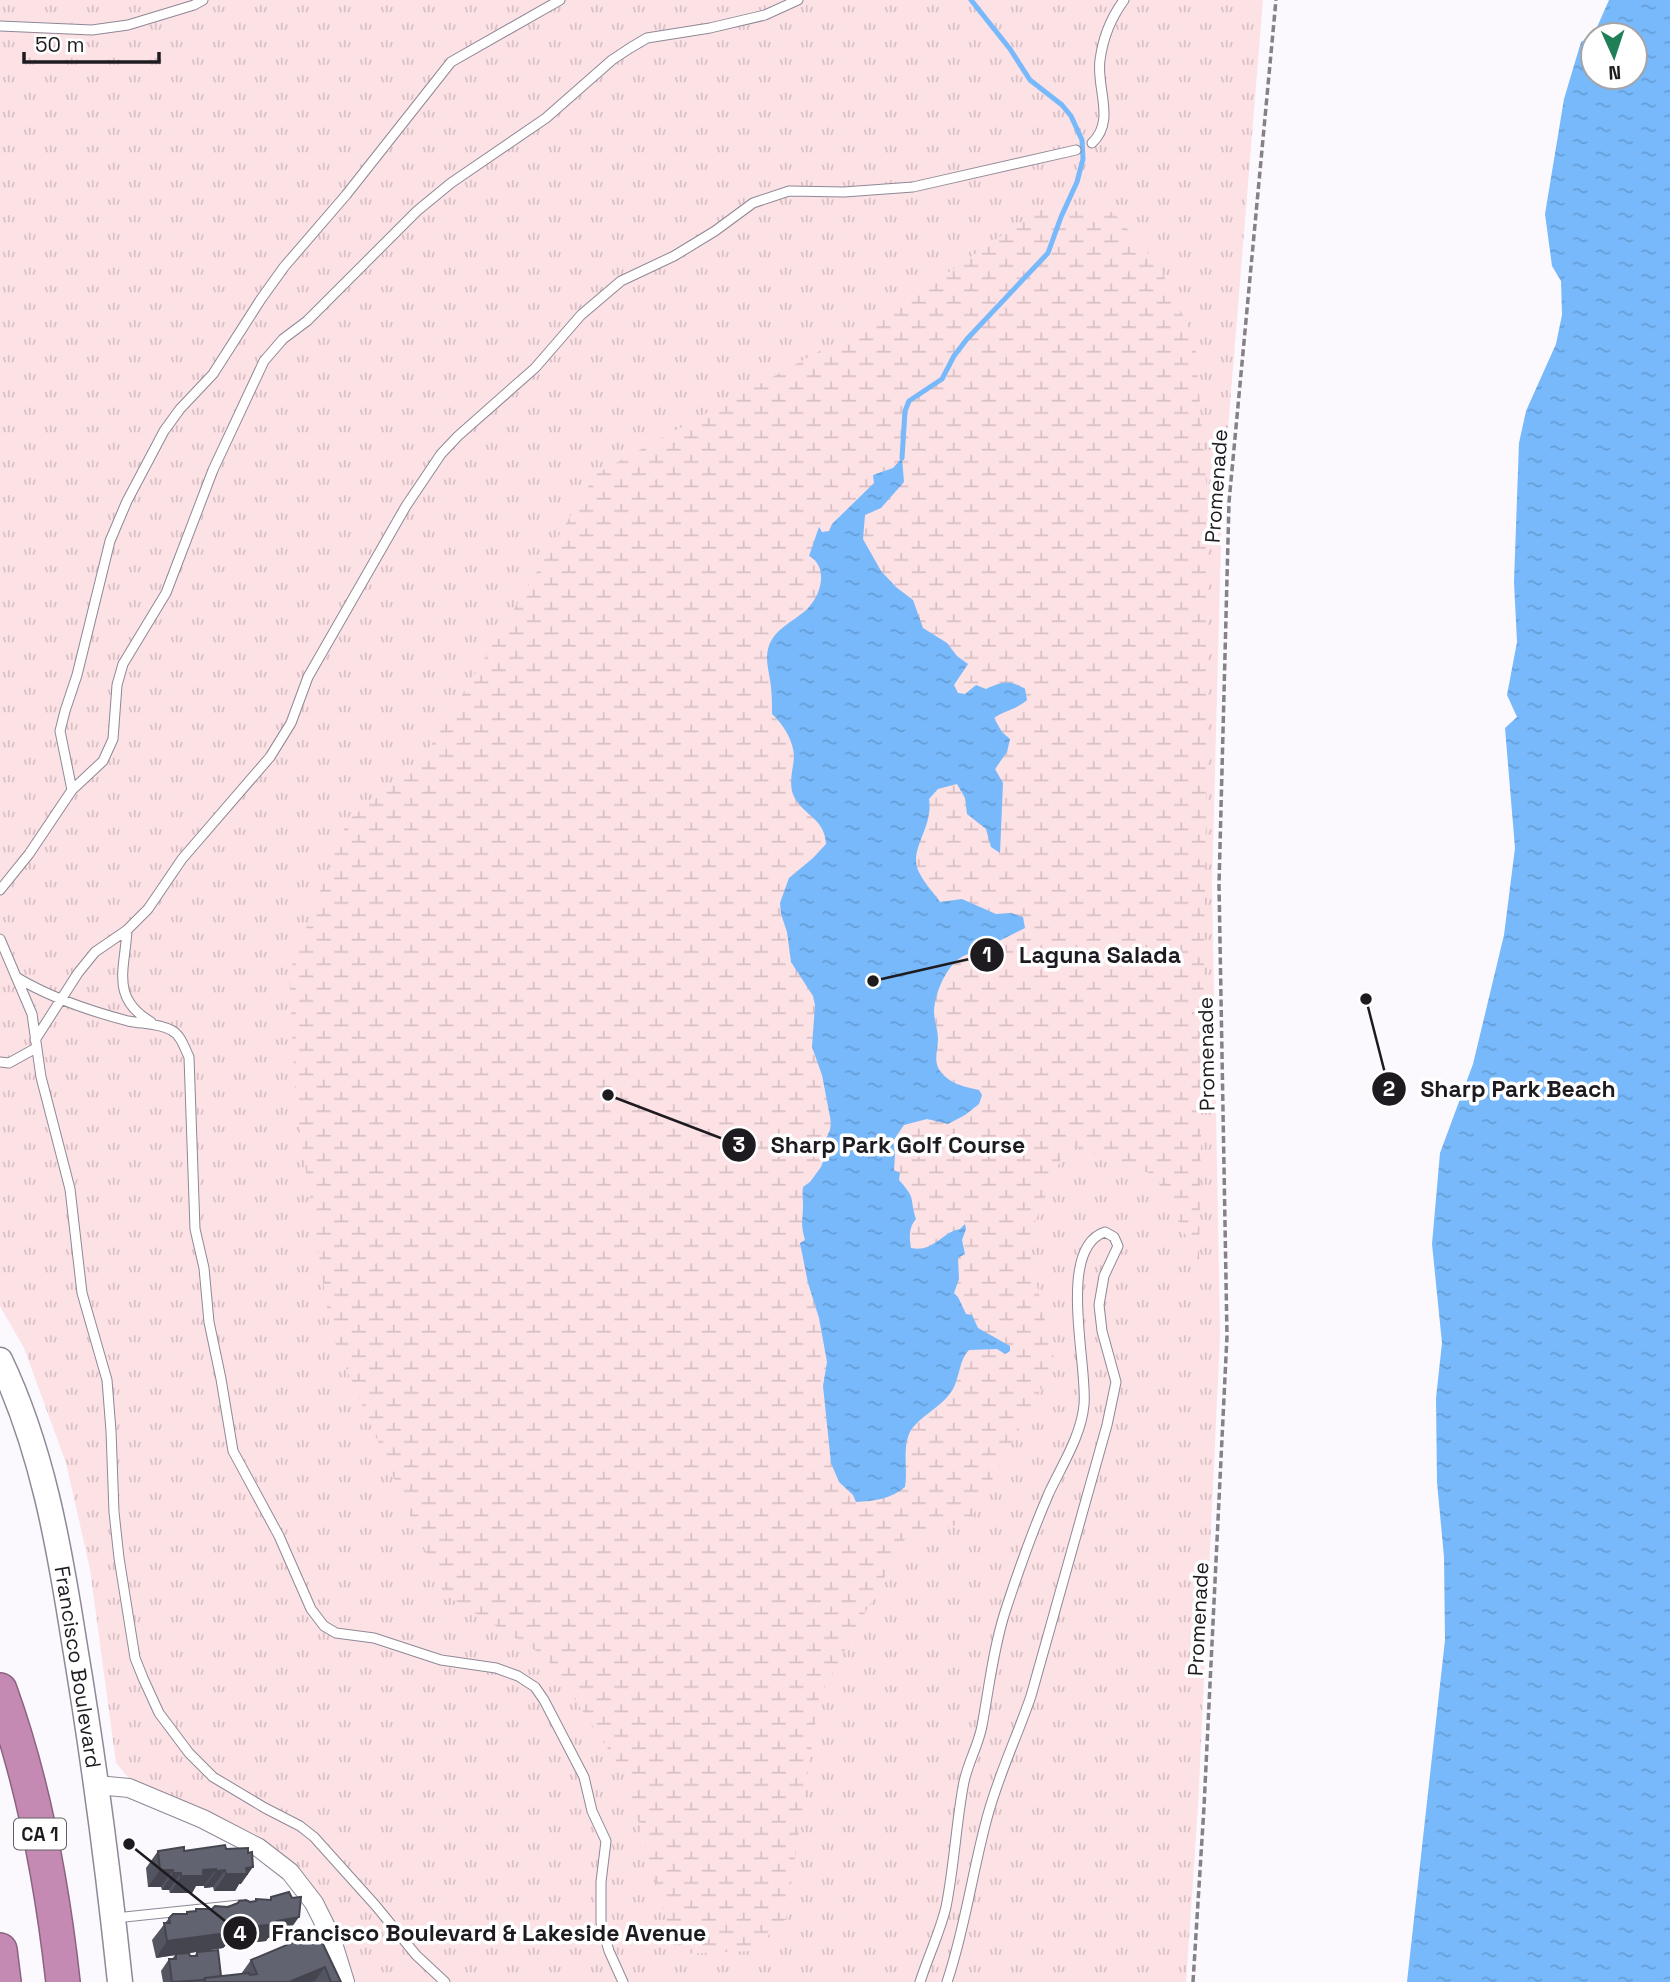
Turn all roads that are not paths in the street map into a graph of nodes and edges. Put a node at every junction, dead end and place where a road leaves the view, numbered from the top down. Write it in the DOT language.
graph roads {
  1 [pos="203,0"];
  2 [pos="559,0"];
  3 [pos="798,0"];
  4 [pos="1124,0"];
  5 [pos="0,26"];
  6 [pos="1092,143"];
  7 [pos="1076,150"];
  8 [pos="72,790"];
  9 [pos="0,890"];
  10 [pos="127,930"];
  11 [pos="0,939"];
  12 [pos="16,977"];
  13 [pos="61,999"];
  14 [pos="155,1025"];
  15 [pos="35,1044"];
  16 [pos="0,1062"];
  17 [pos="0,1360"];
  18 [pos="0,1690"];
  19 [pos="97,1785"];
  20 [pos="252,1903"];
  21 [pos="113,1918"];
  22 [pos="0,1950"];
  23 [pos="4,1982"];
  24 [pos="63,1982"];
  25 [pos="120,1982"];
  26 [pos="345,1982"];
  27 [pos="444,1982"];
  28 [pos="623,1982"];
  29 [pos="920,1982"];
  30 [pos="947,1982"];
  1 -- 5 [label="lane"];
  2 -- 8 [label="lane"];
  3 -- 8 [label="lane"];
  4 -- 6 [label="lane"];
  7 -- 10 [label="lane"];
  8 -- 9 [label="lane"];
  10 -- 13 [label="lane"];
  10 -- 14 [label="lane"];
  11 -- 12 [label="lane"];
  12 -- 13 [label="lane"];
  12 -- 15 [label="lane"];
  13 -- 14 [label="lane"];
  13 -- 15 [label="lane"];
  14 -- 28 [label="lane"];
  15 -- 16 [label="lane"];
  15 -- 27 [label="lane"];
  17 -- 19 [label="street, Francisco Boulevard"];
  18 -- 24 [label="highway, CA 1"];
  19 -- 21 [label="street, Francisco Boulevard"];
  19 -- 26 [label="street"];
  20 -- 21 [label="lane"];
  21 -- 25 [label="street, Francisco Boulevard"];
  22 -- 23 [label="highway"];
  29 -- 30 [label="lane"];
}
